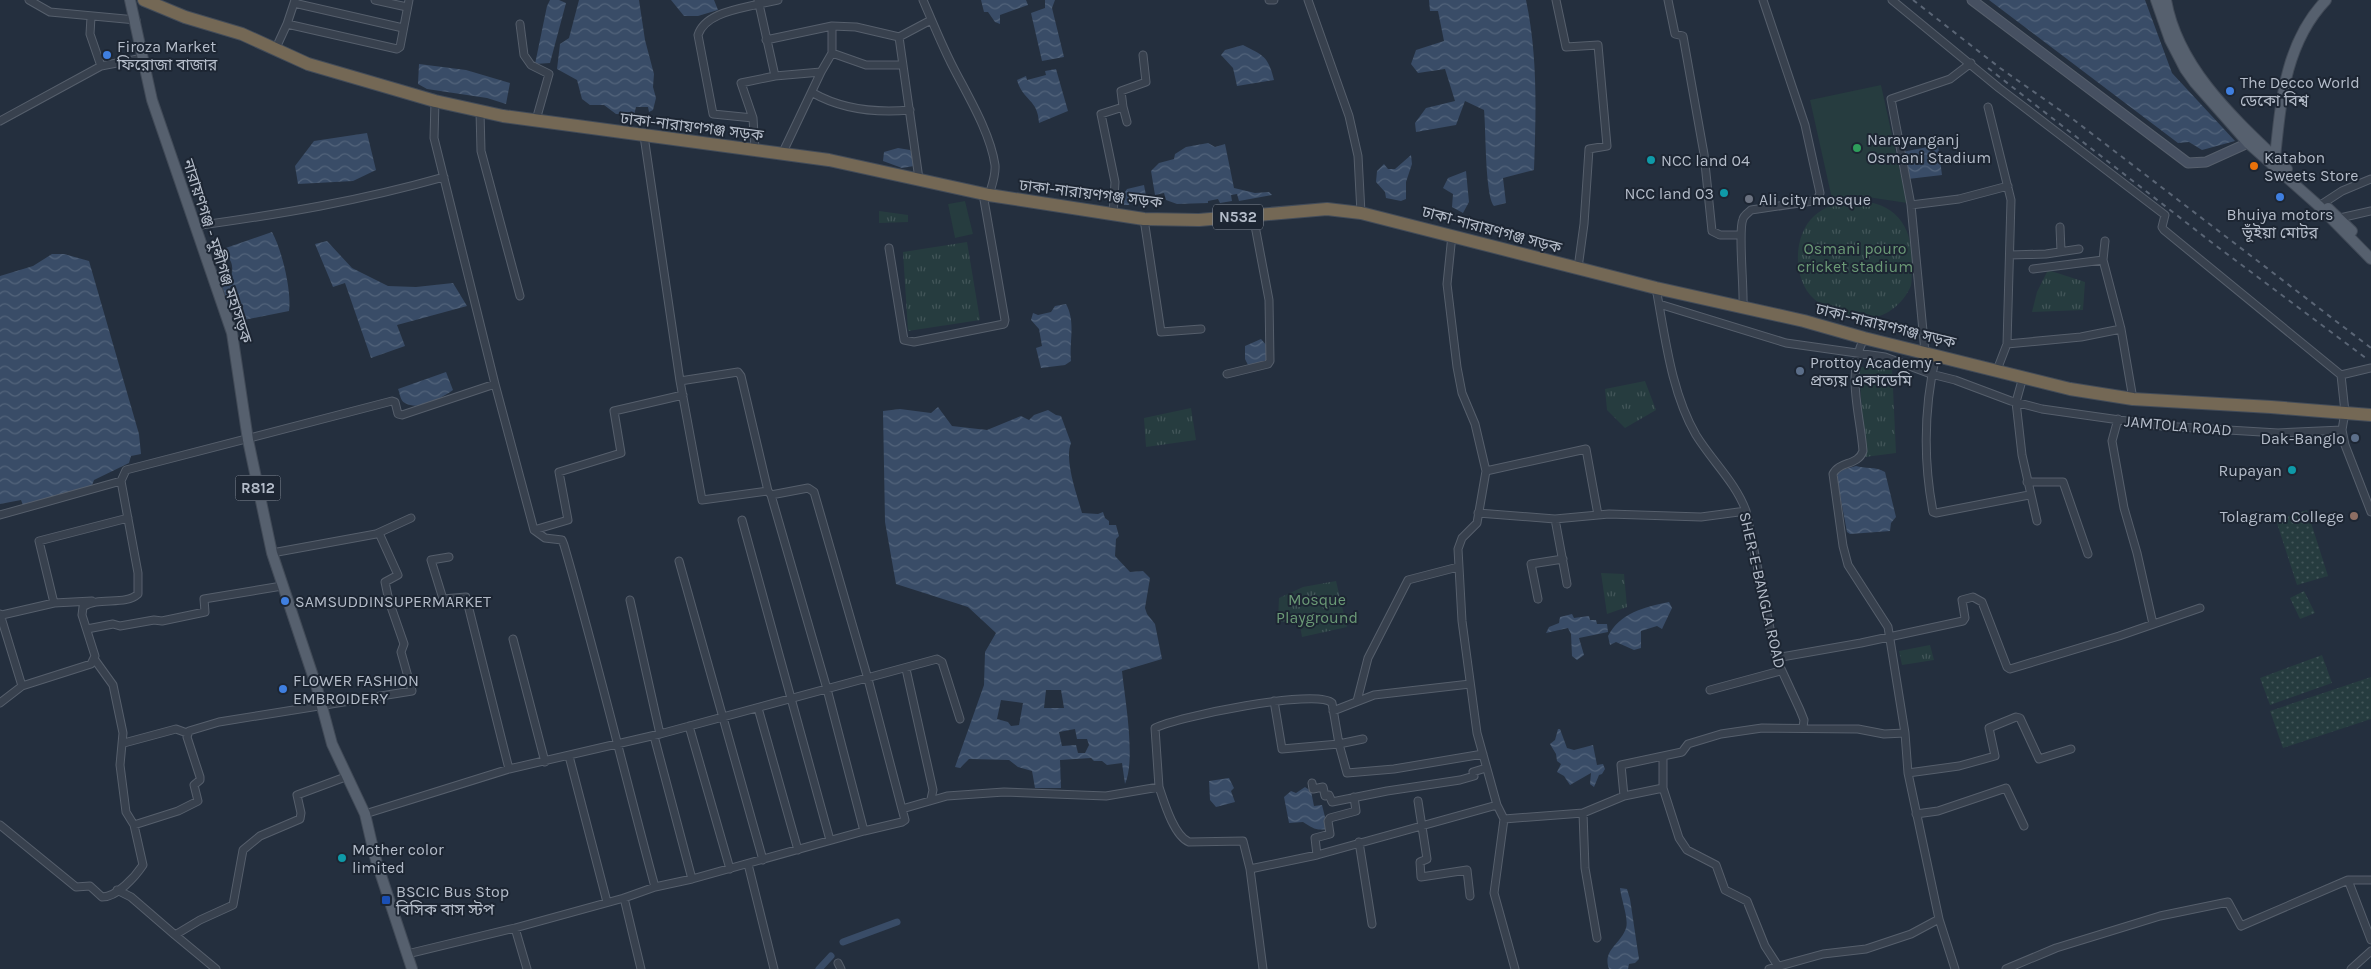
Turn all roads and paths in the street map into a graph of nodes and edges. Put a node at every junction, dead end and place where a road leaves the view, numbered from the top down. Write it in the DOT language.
graph roads {
  1 [pos="29,0"];
  2 [pos="130,0"];
  3 [pos="144,0"];
  4 [pos="375,0"];
  5 [pos="778,0"];
  6 [pos="923,0"];
  7 [pos="1308,0"];
  8 [pos="1556,0"];
  9 [pos="1668,0"];
  10 [pos="1763,0"];
  11 [pos="1892,0"];
  12 [pos="1972,0"];
  13 [pos="2156,0"];
  14 [pos="2166,0"];
  15 [pos="2326,0"];
  16 [pos="294,1"];
  17 [pos="408,4"];
  18 [pos="759,4"];
  19 [pos="91,17"];
  20 [pos="136,20"];
  21 [pos="931,20"];
  22 [pos="287,24"];
  23 [pos="520,24"];
  24 [pos="832,26"];
  25 [pos="404,28"];
  26 [pos="900,37"];
  27 [pos="765,39"];
  28 [pos="275,50"];
  29 [pos="832,53"];
  30 [pos="1143,55"];
  31 [pos="143,58"];
  32 [pos="1971,63"];
  33 [pos="903,65"];
  34 [pos="101,66"];
  35 [pos="821,72"];
  36 [pos="775,76"];
  37 [pos="813,93"];
  38 [pos="435,101"];
  39 [pos="1123,107"];
  40 [pos="1988,107"];
  41 [pos="910,110"];
  42 [pos="480,111"];
  43 [pos="753,118"];
  44 [pos="536,120"];
  45 [pos="0,121"];
  46 [pos="1127,122"];
  47 [pos="644,136"];
  48 [pos="2248,143"];
  49 [pos="755,150"];
  50 [pos="782,154"];
  51 [pos="2275,157"];
  52 [pos="444,177"];
  53 [pos="919,179"];
  54 [pos="2371,179"];
  55 [pos="2008,186"];
  56 [pos="986,194"];
  57 [pos="1911,205"];
  58 [pos="2321,205"];
  59 [pos="2371,211"];
  60 [pos="1360,213"];
  61 [pos="1113,215"];
  62 [pos="1254,215"];
  63 [pos="2340,218"];
  64 [pos="1144,219"];
  65 [pos="195,226"];
  66 [pos="2060,227"];
  67 [pos="1452,235"];
  68 [pos="1742,235"];
  69 [pos="2105,240"];
  70 [pos="889,248"];
  71 [pos="2079,249"];
  72 [pos="2371,250"];
  73 [pos="2061,251"];
  74 [pos="2010,255"];
  75 [pos="2371,259"];
  76 [pos="2103,260"];
  77 [pos="1578,268"];
  78 [pos="2033,269"];
  79 [pos="1656,288"];
  80 [pos="520,296"];
  81 [pos="1659,304"];
  82 [pos="1742,306"];
  83 [pos="1201,329"];
  84 [pos="2121,329"];
  85 [pos="1864,338"];
  86 [pos="2007,344"];
  87 [pos="1930,353"];
  88 [pos="1856,354"];
  89 [pos="2371,368"];
  90 [pos="1997,370"];
  91 [pos="1227,374"];
  92 [pos="1931,374"];
  93 [pos="2341,375"];
  94 [pos="2022,377"];
  95 [pos="680,381"];
  96 [pos="495,384"];
  97 [pos="683,395"];
  98 [pos="2133,399"];
  99 [pos="2016,402"];
  100 [pos="2342,413"];
  101 [pos="2371,415"];
  102 [pos="2118,419"];
  103 [pos="2371,420"];
  104 [pos="2342,430"];
  105 [pos="248,440"];
  106 [pos="1486,471"];
  107 [pos="121,481"];
  108 [pos="2028,482"];
  109 [pos="770,493"];
  110 [pos="2030,495"];
  111 [pos="1746,511"];
  112 [pos="2371,512"];
  113 [pos="1478,513"];
  114 [pos="0,515"];
  115 [pos="1598,515"];
  116 [pos="128,518"];
  117 [pos="411,518"];
  118 [pos="1555,518"];
  119 [pos="742,520"];
  120 [pos="2037,521"];
  121 [pos="534,530"];
  122 [pos="379,533"];
  123 [pos="272,553"];
  124 [pos="2088,554"];
  125 [pos="449,557"];
  126 [pos="1562,559"];
  127 [pos="679,561"];
  128 [pos="1458,568"];
  129 [pos="1567,584"];
  130 [pos="282,586"];
  131 [pos="1538,599"];
  132 [pos="630,600"];
  133 [pos="97,602"];
  134 [pos="54,603"];
  135 [pos="2200,608"];
  136 [pos="1,615"];
  137 [pos="2153,624"];
  138 [pos="87,629"];
  139 [pos="1890,637"];
  140 [pos="513,638"];
  141 [pos="1776,658"];
  142 [pos="95,660"];
  143 [pos="906,668"];
  144 [pos="1780,671"];
  145 [pos="868,679"];
  146 [pos="1470,684"];
  147 [pos="22,686"];
  148 [pos="827,689"];
  149 [pos="1710,690"];
  150 [pos="791,699"];
  151 [pos="1274,700"];
  152 [pos="1357,701"];
  153 [pos="0,703"];
  154 [pos="320,705"];
  155 [pos="758,708"];
  156 [pos="1333,711"];
  157 [pos="721,718"];
  158 [pos="960,719"];
  159 [pos="689,726"];
  160 [pos="1803,727"];
  161 [pos="187,733"];
  162 [pos="1905,733"];
  163 [pos="657,735"];
  164 [pos="1362,739"];
  165 [pos="124,743"];
  166 [pos="1339,744"];
  167 [pos="616,745"];
  168 [pos="2071,749"];
  169 [pos="1483,754"];
  170 [pos="569,756"];
  171 [pos="1662,756"];
  172 [pos="545,762"];
  173 [pos="1486,768"];
  174 [pos="509,769"];
  175 [pos="1908,773"];
  176 [pos="348,776"];
  177 [pos="1312,783"];
  178 [pos="1159,787"];
  179 [pos="1663,788"];
  180 [pos="1624,796"];
  181 [pos="1354,797"];
  182 [pos="933,799"];
  183 [pos="1418,802"];
  184 [pos="1497,805"];
  185 [pos="902,809"];
  186 [pos="1583,813"];
  187 [pos="365,814"];
  188 [pos="1916,814"];
  189 [pos="1504,819"];
  190 [pos="134,825"];
  191 [pos="1421,825"];
  192 [pos="0,826"];
  193 [pos="2024,826"];
  194 [pos="864,830"];
  195 [pos="830,840"];
  196 [pos="1359,842"];
  197 [pos="798,850"];
  198 [pos="1317,855"];
  199 [pos="763,860"];
  200 [pos="748,864"];
  201 [pos="730,869"];
  202 [pos="1250,869"];
  203 [pos="692,879"];
  204 [pos="2348,880"];
  205 [pos="2371,880"];
  206 [pos="655,887"];
  207 [pos="117,890"];
  208 [pos="1470,896"];
  209 [pos="624,898"];
  210 [pos="606,902"];
  211 [pos="1939,919"];
  212 [pos="1372,924"];
  213 [pos="515,928"];
  214 [pos="175,936"];
  215 [pos="1597,938"];
  216 [pos="2371,940"];
  217 [pos="2371,951"];
  218 [pos="407,954"];
  219 [pos="1778,966"];
  220 [pos="216,969"];
  221 [pos="412,969"];
  222 [pos="527,969"];
  223 [pos="641,969"];
  224 [pos="774,969"];
  225 [pos="1263,969"];
  226 [pos="1515,969"];
  227 [pos="1769,969"];
  228 [pos="1955,969"];
  229 [pos="2006,969"];
  230 [pos="2351,969"];
  1 -- 19 [label="street"];
  2 -- 20 [label="main road, নারায়ণগঞ্জ - মুন্সীগঞ্জ মহাসড়ক / R812"];
  3 -- 28 [label="highway, ঢাকা-নারায়ণগঞ্জ সড়ক / N532"];
  4 -- 17 [label="street"];
  5 -- 18 [label="street"];
  6 -- 21 [label="street"];
  7 -- 60 [label="street"];
  8 -- 77 [label="street"];
  9 -- 68 [label="street"];
  10 -- 68 [label="street"];
  11 -- 32 [label="street"];
  12 -- 48 [label="street"];
  13 -- 48 [label="main road"];
  14 -- 51 [label="main road"];
  15 -- 51 [label="main road"];
  16 -- 22 [label="street"];
  16 -- 25 [label="street"];
  17 -- 25 [label="street"];
  18 -- 27 [label="street"];
  18 -- 43 [label="street"];
  19 -- 20 [label="street"];
  19 -- 34 [label="street"];
  20 -- 31 [label="main road, নারায়ণগঞ্জ - মুন্সীগঞ্জ মহাসড়ক / R812"];
  21 -- 26 [label="street"];
  21 -- 56 [label="street"];
  22 -- 25 [label="street"];
  22 -- 28 [label="street"];
  23 -- 44 [label="street"];
  24 -- 26 [label="street"];
  24 -- 27 [label="street"];
  24 -- 29 [label="street"];
  26 -- 33 [label="street"];
  27 -- 36 [label="street"];
  28 -- 38 [label="highway, ঢাকা-নারায়ণগঞ্জ সড়ক / N532"];
  29 -- 33 [label="street"];
  29 -- 35 [label="street"];
  30 -- 39 [label="street"];
  31 -- 34 [label="street"];
  31 -- 65 [label="main road, নারায়ণগঞ্জ - মুন্সীগঞ্জ মহাসড়ক / R812"];
  32 -- 57 [label="street"];
  32 -- 93 [label="street"];
  33 -- 41 [label="street"];
  34 -- 45 [label="street"];
  35 -- 36 [label="street"];
  35 -- 37 [label="street"];
  36 -- 43 [label="street"];
  37 -- 41 [label="street"];
  37 -- 50 [label="street"];
  38 -- 42 [label="highway, ঢাকা-নারায়ণগঞ্জ সড়ক / N532"];
  38 -- 52 [label="street"];
  39 -- 46 [label="street"];
  39 -- 61 [label="street"];
  40 -- 55 [label="street"];
  41 -- 53 [label="street"];
  42 -- 44 [label="highway, ঢাকা-নারায়ণগঞ্জ সড়ক / N532"];
  42 -- 80 [label="street"];
  43 -- 49 [label="street"];
  44 -- 47 [label="highway, ঢাকা-নারায়ণগঞ্জ সড়ক / N532"];
  47 -- 49 [label="highway, ঢাকা-নারায়ণগঞ্জ সড়ক / N532"];
  47 -- 95 [label="street"];
  48 -- 58 [label="main road"];
  49 -- 50 [label="highway, ঢাকা-নারায়ণগঞ্জ সড়ক / N532"];
  50 -- 53 [label="highway, ঢাকা-নারায়ণগঞ্জ সড়ক / N532"];
  51 -- 58 [label="main road"];
  52 -- 65 [label="street"];
  52 -- 96 [label="street"];
  53 -- 56 [label="highway, ঢাকা-নারায়ণগঞ্জ সড়ক / N532"];
  54 -- 58 [label="street"];
  55 -- 57 [label="street"];
  55 -- 74 [label="street"];
  56 -- 61 [label="highway, ঢাকা-নারায়ণগঞ্জ সড়ক / N532"];
  56 -- 70 [label="street"];
  57 -- 87 [label="street"];
  58 -- 63 [label="main road"];
  58 -- 75 [label="main road"];
  59 -- 63 [label="street"];
  60 -- 62 [label="highway, ঢাকা-নারায়ণগঞ্জ সড়ক / N532"];
  60 -- 67 [label="highway, ঢাকা-নারায়ণগঞ্জ সড়ক / N532"];
  61 -- 64 [label="highway, ঢাকা-নারায়ণগঞ্জ সড়ক / N532"];
  62 -- 64 [label="highway, ঢাকা-নারায়ণগঞ্জ সড়ক / N532"];
  62 -- 91 [label="street"];
  63 -- 72 [label="main road"];
  64 -- 83 [label="street"];
  65 -- 105 [label="main road, নারায়ণগঞ্জ - মুন্সীগঞ্জ মহাসড়ক / R812"];
  66 -- 73 [label="street"];
  67 -- 77 [label="highway, ঢাকা-নারায়ণগঞ্জ সড়ক / N532"];
  67 -- 106 [label="street"];
  68 -- 82 [label="street"];
  69 -- 76 [label="street"];
  71 -- 73 [label="street"];
  73 -- 74 [label="street"];
  74 -- 86 [label="street"];
  76 -- 78 [label="street"];
  76 -- 84 [label="street"];
  77 -- 79 [label="highway, ঢাকা-নারায়ণগঞ্জ সড়ক / N532"];
  79 -- 81 [label="street, SHER-E-BANGLA ROAD"];
  79 -- 82 [label="highway, ঢাকা-নারায়ণগঞ্জ সড়ক / N532"];
  81 -- 88 [label="street, JAMTOLA ROAD"];
  81 -- 111 [label="street, SHER-E-BANGLA ROAD"];
  82 -- 85 [label="highway, ঢাকা-নারায়ণগঞ্জ সড়ক / N532"];
  84 -- 86 [label="street"];
  84 -- 98 [label="street"];
  85 -- 87 [label="highway, ঢাকা-নারায়ণগঞ্জ সড়ক / N532"];
  85 -- 88 [label="street"];
  86 -- 90 [label="street"];
  87 -- 90 [label="highway, ঢাকা-নারায়ণগঞ্জ সড়ক / N532"];
  87 -- 92 [label="street"];
  88 -- 92 [label="street, JAMTOLA ROAD"];
  88 -- 139 [label="street"];
  89 -- 93 [label="street"];
  90 -- 94 [label="highway, ঢাকা-নারায়ণগঞ্জ সড়ক / N532"];
  92 -- 99 [label="street, JAMTOLA ROAD"];
  92 -- 110 [label="street"];
  93 -- 100 [label="street"];
  94 -- 98 [label="highway, ঢাকা-নারায়ণগঞ্জ সড়ক / N532"];
  94 -- 99 [label="street"];
  95 -- 97 [label="street"];
  95 -- 109 [label="street"];
  96 -- 105 [label="street"];
  96 -- 121 [label="street"];
  97 -- 109 [label="street"];
  97 -- 121 [label="street"];
  98 -- 100 [label="highway, ঢাকা-নারায়ণগঞ্জ সড়ক / N532"];
  99 -- 102 [label="street, JAMTOLA ROAD"];
  99 -- 108 [label="street"];
  100 -- 101 [label="highway, ঢাকা-নারায়ণগঞ্জ সড়ক / N532"];
  100 -- 103 [label="highway, ঢাকা-নারায়ণগঞ্জ সড়ক / N532"];
  100 -- 104 [label="street"];
  102 -- 104 [label="street, JAMTOLA ROAD"];
  102 -- 137 [label="street"];
  104 -- 112 [label="street"];
  105 -- 107 [label="street"];
  105 -- 123 [label="main road, নারায়ণগঞ্জ - মুন্সীগঞ্জ মহাসড়ক / R812"];
  106 -- 113 [label="street"];
  106 -- 115 [label="street"];
  107 -- 114 [label="street"];
  107 -- 116 [label="street"];
  108 -- 110 [label="street"];
  108 -- 124 [label="street"];
  109 -- 145 [label="street"];
  109 -- 148 [label="street"];
  110 -- 120 [label="street"];
  111 -- 115 [label="street"];
  111 -- 141 [label="street, SHER-E-BANGLA ROAD"];
  113 -- 118 [label="street"];
  113 -- 128 [label="street"];
  115 -- 118 [label="street"];
  116 -- 133 [label="street"];
  116 -- 134 [label="street"];
  117 -- 122 [label="street"];
  118 -- 126 [label="street"];
  119 -- 150 [label="street"];
  121 -- 167 [label="street"];
  122 -- 123 [label="street"];
  122 -- 154 [label="street"];
  123 -- 130 [label="main road, নারায়ণগঞ্জ - মুন্সীগঞ্জ মহাসড়ক / R812"];
  125 -- 174 [label="street"];
  126 -- 129 [label="street"];
  126 -- 131 [label="street"];
  127 -- 157 [label="street"];
  128 -- 146 [label="street"];
  128 -- 152 [label="street"];
  130 -- 138 [label="street"];
  130 -- 154 [label="main road, নারায়ণগঞ্জ - মুন্সীগঞ্জ মহাসড়ক / R812"];
  132 -- 163 [label="street"];
  133 -- 134 [label="street"];
  133 -- 138 [label="street"];
  134 -- 136 [label="street"];
  135 -- 137 [label="street"];
  136 -- 147 [label="street"];
  137 -- 139 [label="street"];
  138 -- 142 [label="street"];
  139 -- 141 [label="street"];
  139 -- 162 [label="street"];
  140 -- 172 [label="street"];
  141 -- 144 [label="street, SHER-E-BANGLA ROAD"];
  142 -- 147 [label="street"];
  142 -- 165 [label="street"];
  143 -- 145 [label="street"];
  143 -- 158 [label="street"];
  143 -- 182 [label="street"];
  144 -- 149 [label="street"];
  144 -- 160 [label="street, SHER-E-BANGLA ROAD"];
  145 -- 148 [label="street"];
  145 -- 185 [label="street"];
  146 -- 152 [label="street"];
  146 -- 169 [label="street"];
  147 -- 153 [label="street"];
  148 -- 150 [label="street"];
  148 -- 194 [label="street"];
  150 -- 155 [label="street"];
  150 -- 195 [label="street"];
  151 -- 156 [label="street"];
  151 -- 166 [label="street"];
  151 -- 178 [label="street"];
  152 -- 156 [label="street"];
  154 -- 161 [label="street"];
  154 -- 176 [label="main road, নারায়ণগঞ্জ - মুন্সীগঞ্জ মহাসড়ক / R812"];
  155 -- 157 [label="street"];
  155 -- 197 [label="street"];
  156 -- 166 [label="street"];
  157 -- 159 [label="street"];
  157 -- 199 [label="street"];
  159 -- 163 [label="street"];
  159 -- 201 [label="street"];
  160 -- 162 [label="street"];
  160 -- 171 [label="street"];
  161 -- 165 [label="street"];
  161 -- 190 [label="street"];
  162 -- 175 [label="street"];
  163 -- 167 [label="street"];
  163 -- 203 [label="street"];
  164 -- 166 [label="street"];
  165 -- 190 [label="street"];
  166 -- 169 [label="street"];
  167 -- 170 [label="street"];
  167 -- 206 [label="street"];
  168 -- 175 [label="street"];
  169 -- 173 [label="street"];
  170 -- 172 [label="street"];
  170 -- 210 [label="street"];
  171 -- 179 [label="street"];
  171 -- 180 [label="street"];
  172 -- 174 [label="street"];
  173 -- 181 [label="street"];
  173 -- 184 [label="street"];
  174 -- 187 [label="street"];
  175 -- 188 [label="street"];
  176 -- 187 [label="main road, নারায়ণগঞ্জ - মুন্সীগঞ্জ মহাসড়ক / R812"];
  176 -- 214 [label="street"];
  177 -- 181 [label="street"];
  178 -- 182 [label="street"];
  178 -- 202 [label="street"];
  179 -- 180 [label="street"];
  179 -- 219 [label="street"];
  180 -- 186 [label="street"];
  181 -- 198 [label="street"];
  182 -- 185 [label="street"];
  183 -- 191 [label="street"];
  184 -- 189 [label="street"];
  184 -- 191 [label="street"];
  185 -- 194 [label="street"];
  186 -- 189 [label="street"];
  186 -- 215 [label="street"];
  187 -- 218 [label="main road, নারায়ণগঞ্জ - মুন্সীগঞ্জ মহাসড়ক / R812"];
  188 -- 193 [label="street"];
  188 -- 211 [label="street"];
  189 -- 226 [label="street"];
  190 -- 207 [label="street"];
  191 -- 196 [label="street"];
  191 -- 208 [label="street"];
  192 -- 207 [label="street"];
  194 -- 195 [label="street"];
  195 -- 197 [label="street"];
  196 -- 198 [label="street"];
  196 -- 212 [label="street"];
  197 -- 199 [label="street"];
  198 -- 202 [label="street"];
  199 -- 200 [label="street"];
  200 -- 201 [label="street"];
  200 -- 224 [label="street"];
  201 -- 203 [label="street"];
  202 -- 225 [label="street"];
  203 -- 206 [label="street"];
  204 -- 205 [label="street"];
  204 -- 216 [label="street"];
  204 -- 229 [label="street"];
  206 -- 209 [label="street"];
  207 -- 214 [label="street"];
  209 -- 210 [label="street"];
  209 -- 223 [label="street"];
  210 -- 213 [label="street"];
  211 -- 219 [label="street"];
  211 -- 228 [label="street"];
  213 -- 218 [label="street"];
  213 -- 222 [label="street"];
  214 -- 220 [label="street"];
  217 -- 230 [label="street"];
  218 -- 221 [label="main road, নারায়ণগঞ্জ - মুন্সীগঞ্জ মহাসড়ক / R812"];
  219 -- 227 [label="street"];
}
